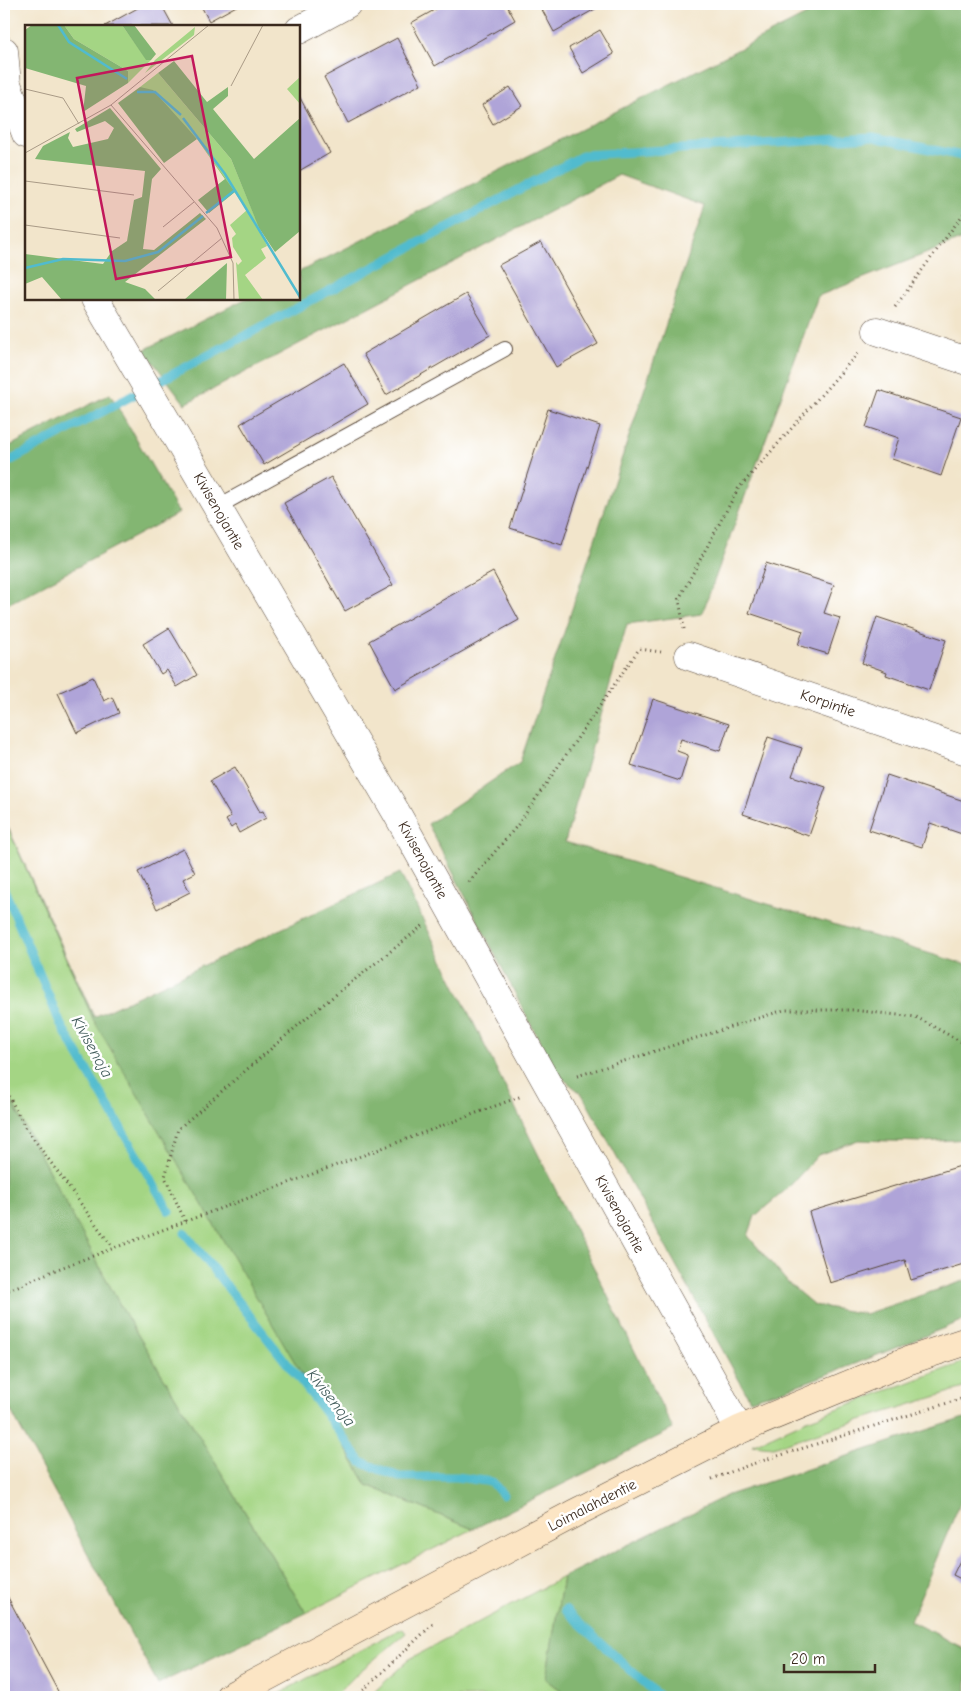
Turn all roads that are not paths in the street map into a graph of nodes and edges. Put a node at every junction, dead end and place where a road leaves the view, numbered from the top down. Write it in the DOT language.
graph roads {
  1 [pos="346,4"];
  2 [pos="300,29"];
  3 [pos="4,51"];
  4 [pos="25,131"];
  5 [pos="96,300"];
  6 [pos="877,331"];
  7 [pos="505,349"];
  8 [pos="967,361"];
  9 [pos="217,507"];
  10 [pos="689,656"];
  11 [pos="967,751"];
  12 [pos="967,1341"];
  13 [pos="739,1430"];
  14 [pos="229,1697"];
  1 -- 2 [label="street"];
  3 -- 4 [label="street"];
  5 -- 9 [label="street, Kivisenojantie"];
  6 -- 8 [label="street"];
  7 -- 9 [label="lane"];
  9 -- 13 [label="street, Kivisenojantie"];
  10 -- 11 [label="street, Korpintie"];
  12 -- 13 [label="street, Loimalahdentie"];
  13 -- 14 [label="street, Loimalahdentie"];
}
